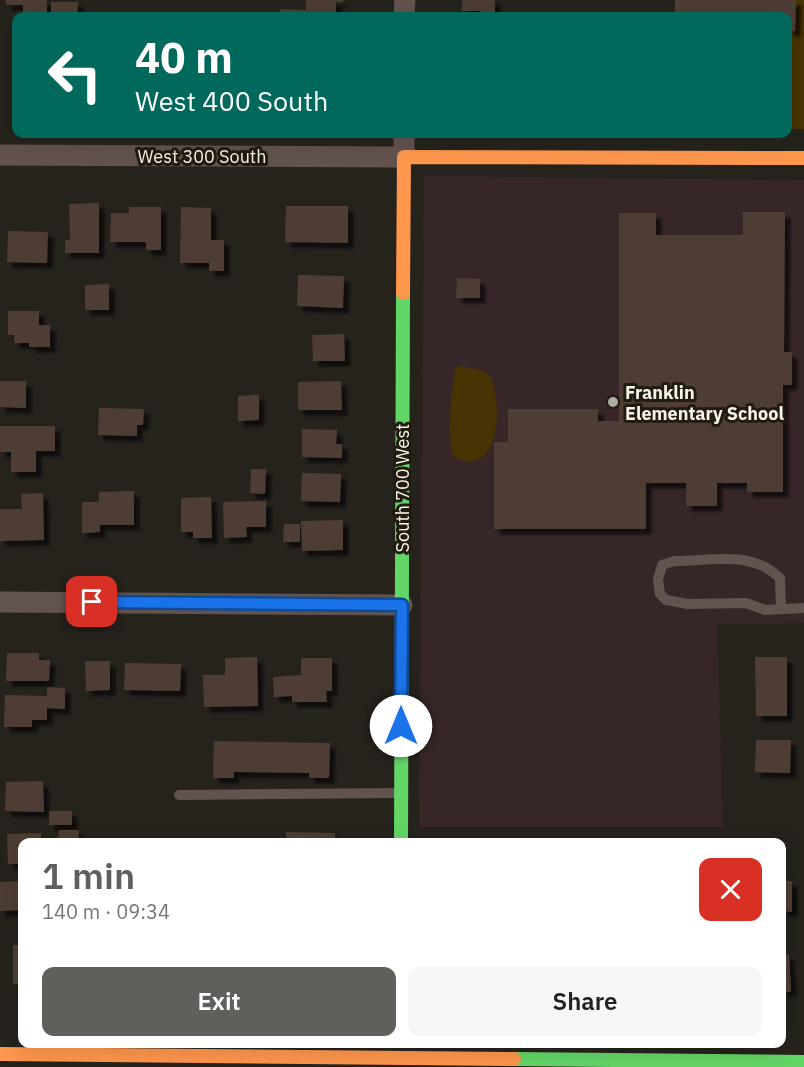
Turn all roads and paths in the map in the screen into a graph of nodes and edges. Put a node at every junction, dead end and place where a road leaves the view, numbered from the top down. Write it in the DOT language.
graph roads {
  1 [pos="404,138"];
  2 [pos="0,155"];
  3 [pos="404,157"];
  4 [pos="804,158"];
  5 [pos="0,602"];
  6 [pos="402,605"];
  7 [pos="804,608"];
  8 [pos="781,609"];
  9 [pos="401,793"];
  10 [pos="179,795"];
  11 [pos="401,838"];
  12 [pos="0,1054"];
  13 [pos="399,1056"];
  14 [pos="804,1062"];
  1 -- 3 [label="street, South 700 West"];
  2 -- 3 [label="street, West 300 South"];
  3 -- 4 [label="street"];
  3 -- 6 [label="street, South 700 West"];
  5 -- 6 [label="street"];
  6 -- 9 [label="street, South 700 West"];
  7 -- 8 [label="lane"];
  8 -- 8 [label="lane"];
  9 -- 10 [label="lane"];
  9 -- 11 [label="street, South 700 West"];
  12 -- 13 [label="street"];
  13 -- 14 [label="street"];
}
